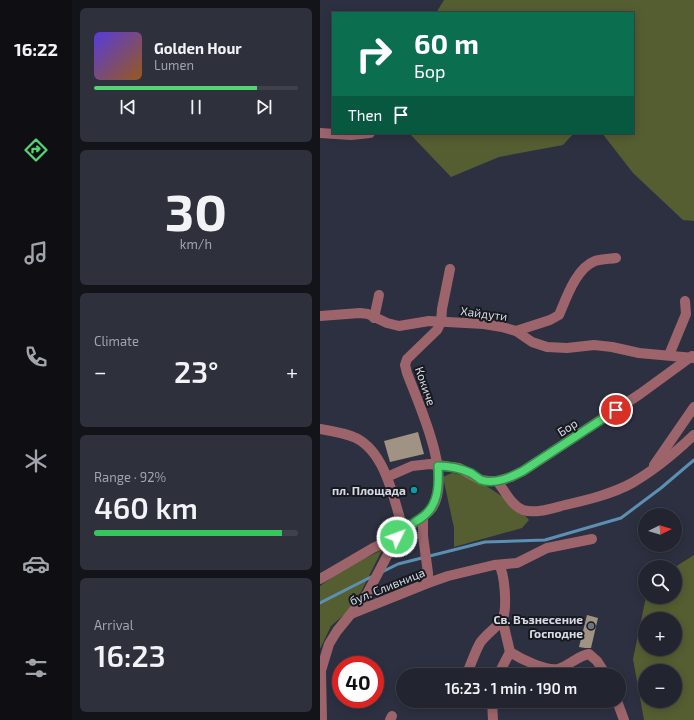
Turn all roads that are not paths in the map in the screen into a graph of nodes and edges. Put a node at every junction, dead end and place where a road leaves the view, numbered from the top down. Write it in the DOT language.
graph roads {
  1 [pos="320,134"];
  2 [pos="360,134"];
  3 [pos="616,258"];
  4 [pos="450,269"];
  5 [pos="379,295"];
  6 [pos="685,301"];
  7 [pos="320,316"];
  8 [pos="374,318"];
  9 [pos="441,322"];
  10 [pos="516,331"];
  11 [pos="669,356"];
  12 [pos="693,357"];
  13 [pos="694,407"];
  14 [pos="320,429"];
  15 [pos="694,434"];
  16 [pos="438,466"];
  17 [pos="648,474"];
  18 [pos="387,476"];
  19 [pos="498,481"];
  20 [pos="423,517"];
  21 [pos="400,533"];
  22 [pos="592,539"];
  23 [pos="499,565"];
  24 [pos="428,578"];
  25 [pos="320,579"];
  26 [pos="353,613"];
  27 [pos="502,618"];
  28 [pos="510,652"];
  29 [pos="469,668"];
  30 [pos="502,668"];
  31 [pos="552,668"];
  32 [pos="560,668"];
  33 [pos="601,668"];
  34 [pos="320,673"];
  35 [pos="492,708"];
  36 [pos="620,708"];
  37 [pos="322,720"];
  38 [pos="493,720"];
  39 [pos="624,720"];
  1 -- 2 [label="street"];
  3 -- 10 [label="street"];
  4 -- 9 [label="street"];
  5 -- 8 [label="street"];
  6 -- 11 [label="street"];
  7 -- 8 [label="street, Хайдути"];
  8 -- 9 [label="street, Хайдути"];
  9 -- 10 [label="street, Хайдути"];
  9 -- 16 [label="street, Кокиче"];
  10 -- 11 [label="street, Хайдути"];
  11 -- 12 [label="street, Хайдути"];
  12 -- 19 [label="street, Бор"];
  13 -- 17 [label="street"];
  14 -- 18 [label="street"];
  15 -- 17 [label="street"];
  16 -- 18 [label="street"];
  16 -- 19 [label="street, Бор"];
  16 -- 20 [label="street"];
  17 -- 19 [label="street"];
  18 -- 21 [label="street"];
  20 -- 21 [label="street"];
  20 -- 24 [label="street"];
  21 -- 25 [label="street"];
  21 -- 26 [label="street"];
  22 -- 23 [label="street, бул. Сливница"];
  23 -- 24 [label="street, бул. Сливница"];
  23 -- 27 [label="street"];
  24 -- 26 [label="street, бул. Сливница"];
  26 -- 34 [label="street, бул. Сливница"];
  27 -- 28 [label="street"];
  27 -- 29 [label="street"];
  28 -- 30 [label="street"];
  28 -- 31 [label="street"];
  32 -- 33 [label="street"];
  34 -- 37 [label="street, бул. Сливница"];
  35 -- 38 [label="street"];
  36 -- 39 [label="street"];
}
